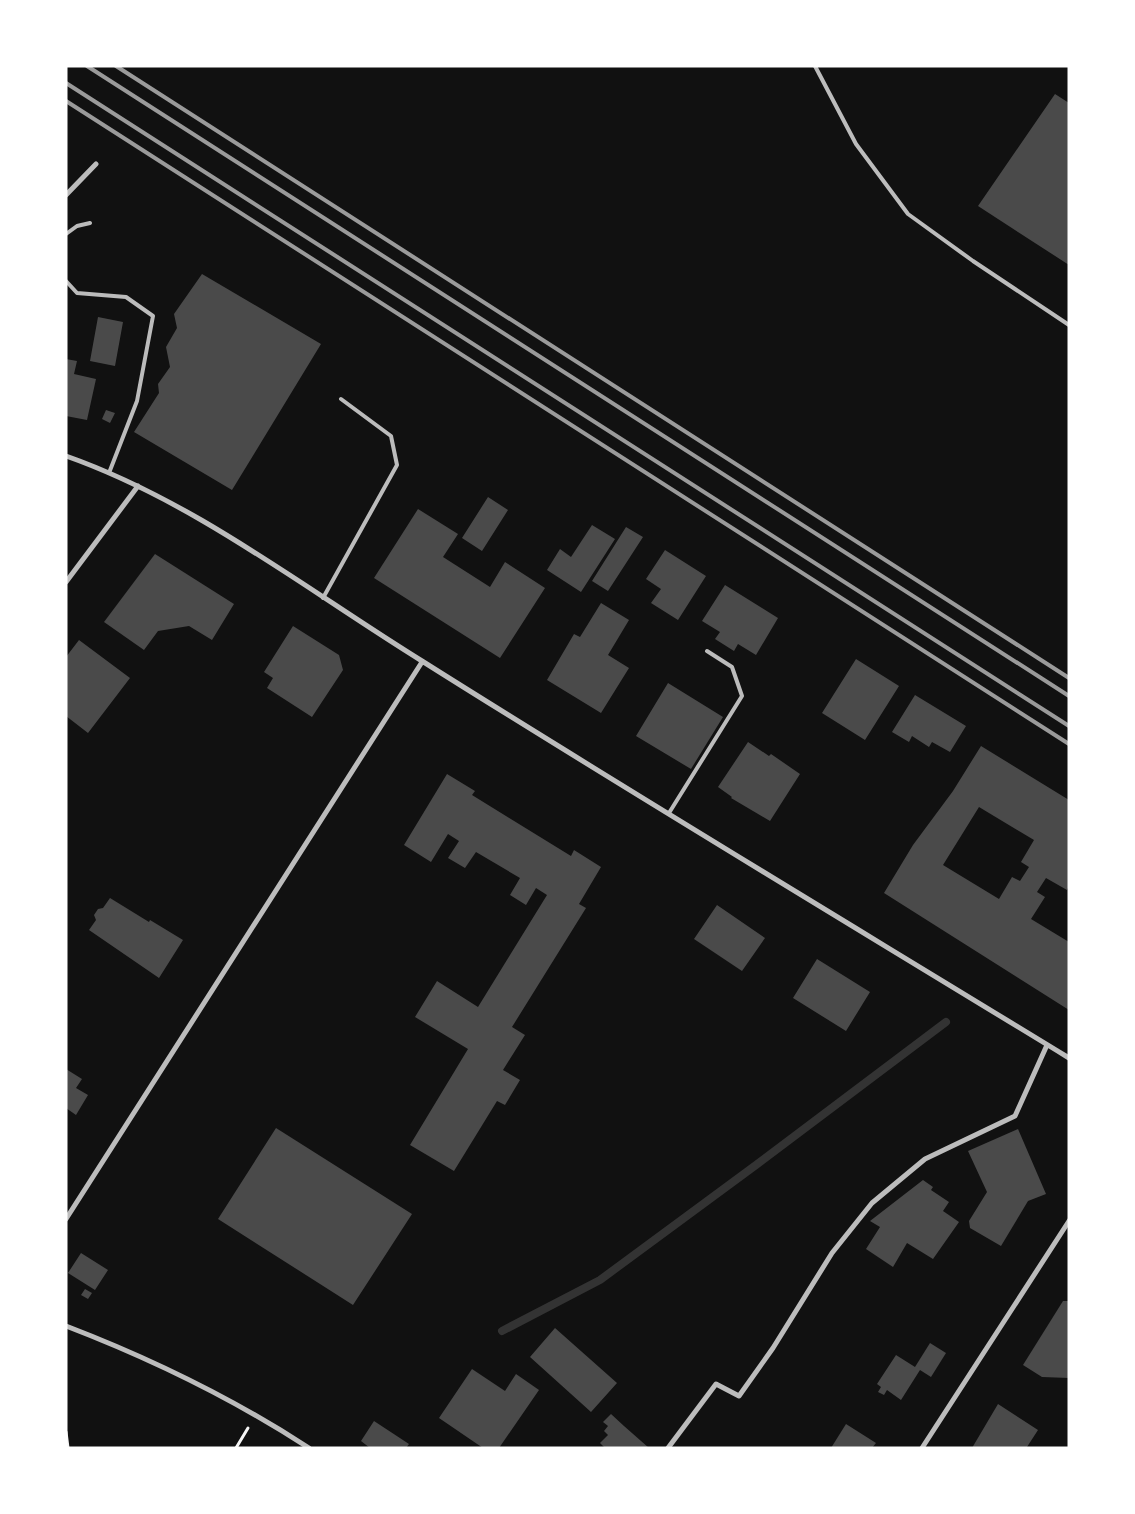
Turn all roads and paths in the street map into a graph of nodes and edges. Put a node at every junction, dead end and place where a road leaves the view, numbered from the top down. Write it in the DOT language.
graph roads {
  1 [pos="815,66"];
  2 [pos="96,164"];
  3 [pos="66,195"];
  4 [pos="90,223"];
  5 [pos="66,234"];
  6 [pos="66,281"];
  7 [pos="1069,325"];
  8 [pos="341,399"];
  9 [pos="66,456"];
  10 [pos="109,473"];
  11 [pos="138,486"];
  12 [pos="66,582"];
  13 [pos="323,598"];
  14 [pos="707,651"];
  15 [pos="422,662"];
  16 [pos="669,813"];
  17 [pos="1047,1045"];
  18 [pos="1069,1058"];
  19 [pos="66,1219"];
  20 [pos="1069,1220"];
  21 [pos="66,1326"];
  22 [pos="256,1414"];
  23 [pos="66,1432"];
  24 [pos="68,1448"];
  25 [pos="236,1448"];
  26 [pos="309,1448"];
  27 [pos="668,1448"];
  28 [pos="922,1448"];
  1 -- 7 [label="lane"];
  2 -- 3 [label="street"];
  4 -- 5 [label="lane"];
  6 -- 10 [label="lane"];
  8 -- 13 [label="lane"];
  9 -- 10 [label="street"];
  10 -- 11 [label="street"];
  11 -- 12 [label="street"];
  11 -- 13 [label="street"];
  13 -- 15 [label="street"];
  14 -- 16 [label="lane"];
  15 -- 16 [label="street"];
  15 -- 19 [label="street"];
  16 -- 17 [label="street"];
  17 -- 18 [label="street"];
  17 -- 27 [label="street"];
  20 -- 28 [label="street"];
  21 -- 22 [label="street"];
  22 -- 25 [label="path"];
  22 -- 26 [label="street"];
  23 -- 24 [label="path"];
}
